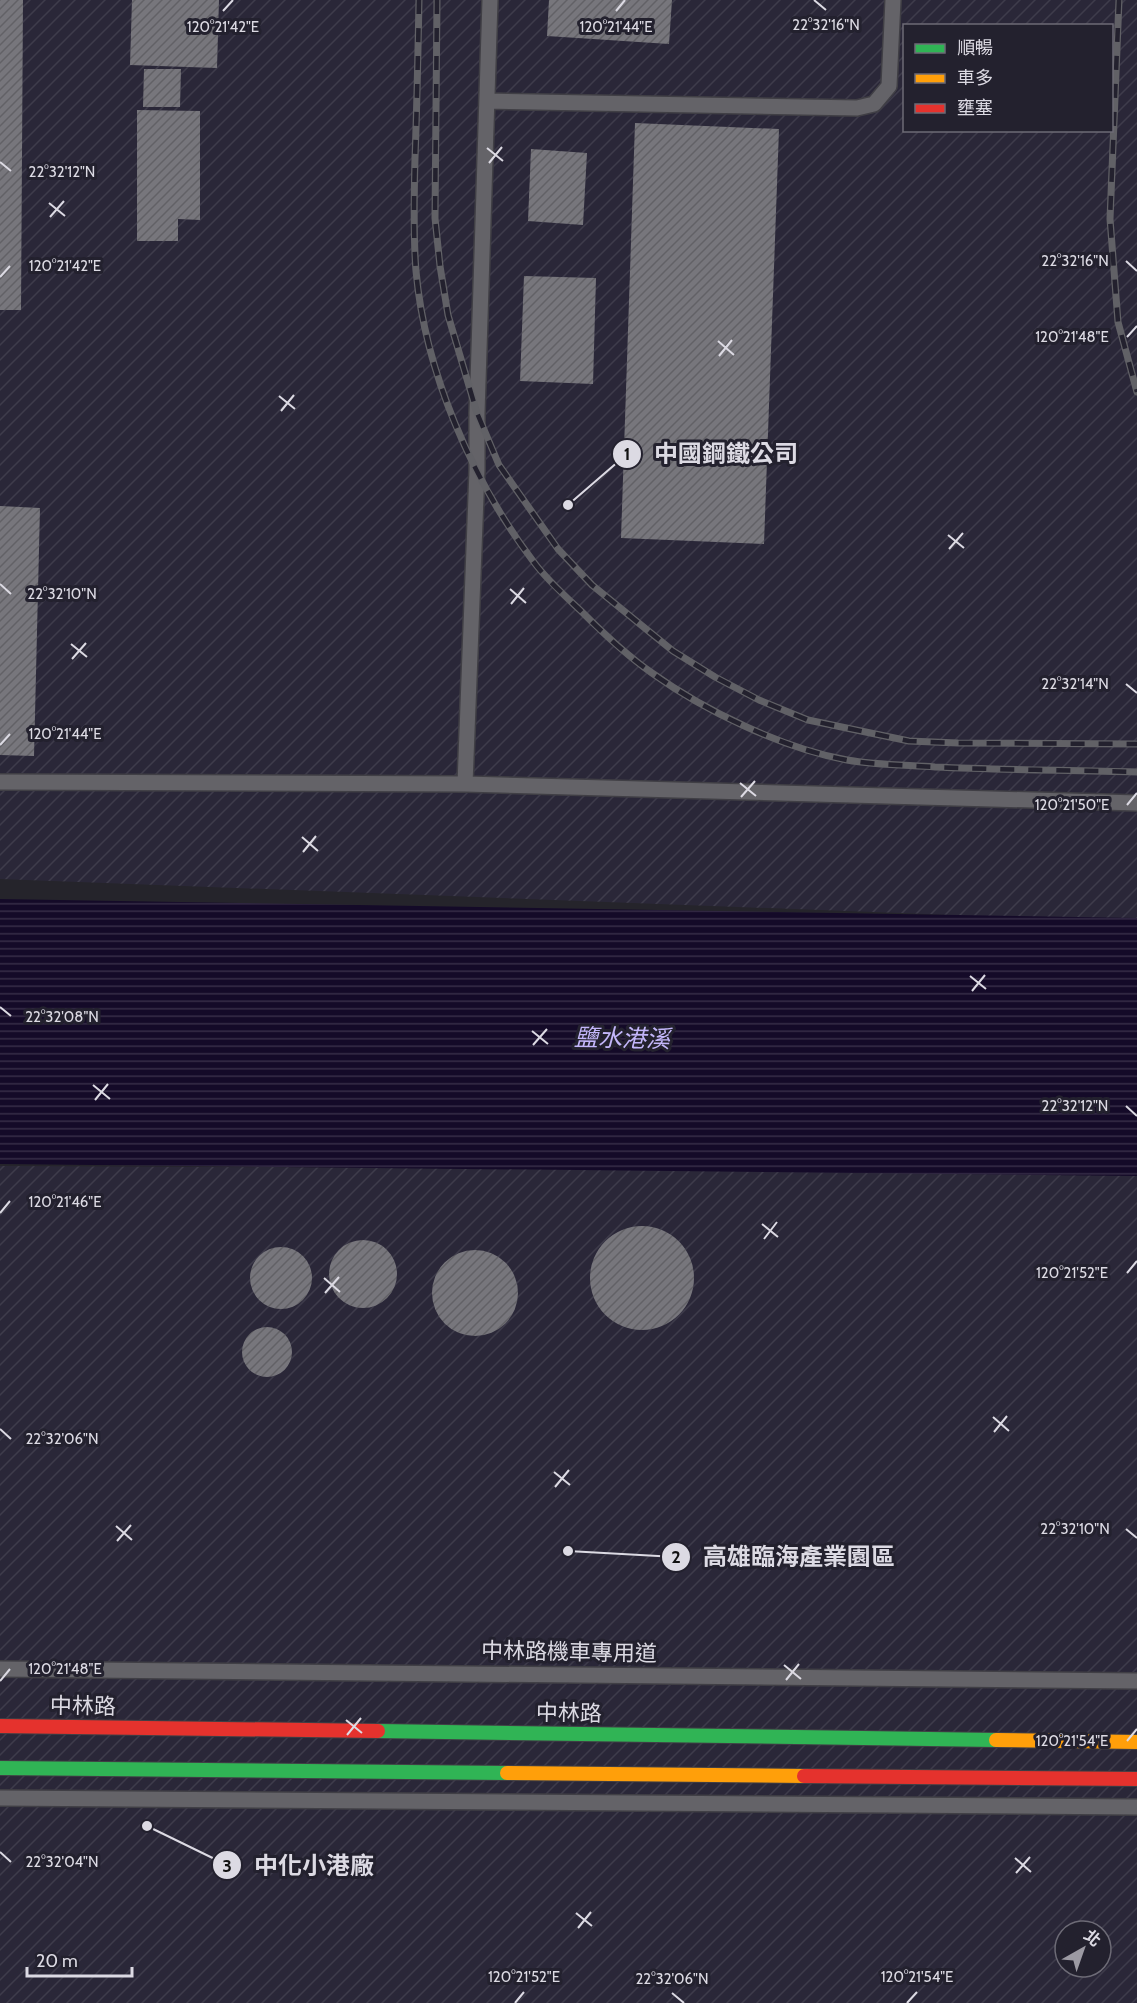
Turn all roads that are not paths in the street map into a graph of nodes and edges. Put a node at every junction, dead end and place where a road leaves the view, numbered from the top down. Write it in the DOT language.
graph roads {
  1 [pos="490,0"];
  2 [pos="893,0"];
  3 [pos="487,101"];
  4 [pos="0,782"];
  5 [pos="465,784"];
  6 [pos="1137,803"];
  7 [pos="0,1669"];
  8 [pos="1137,1681"];
  9 [pos="0,1726"];
  10 [pos="1137,1742"];
  11 [pos="0,1768"];
  12 [pos="1137,1779"];
  13 [pos="0,1798"];
  14 [pos="1137,1807"];
  1 -- 3 [label="lane"];
  2 -- 3 [label="lane"];
  3 -- 5 [label="lane"];
  4 -- 5 [label="lane"];
  5 -- 6 [label="lane"];
  7 -- 8 [label="lane, 中林路機車專用道"];
  9 -- 10 [label="street, 中林路"];
  11 -- 12 [label="street"];
  13 -- 14 [label="lane"];
}
